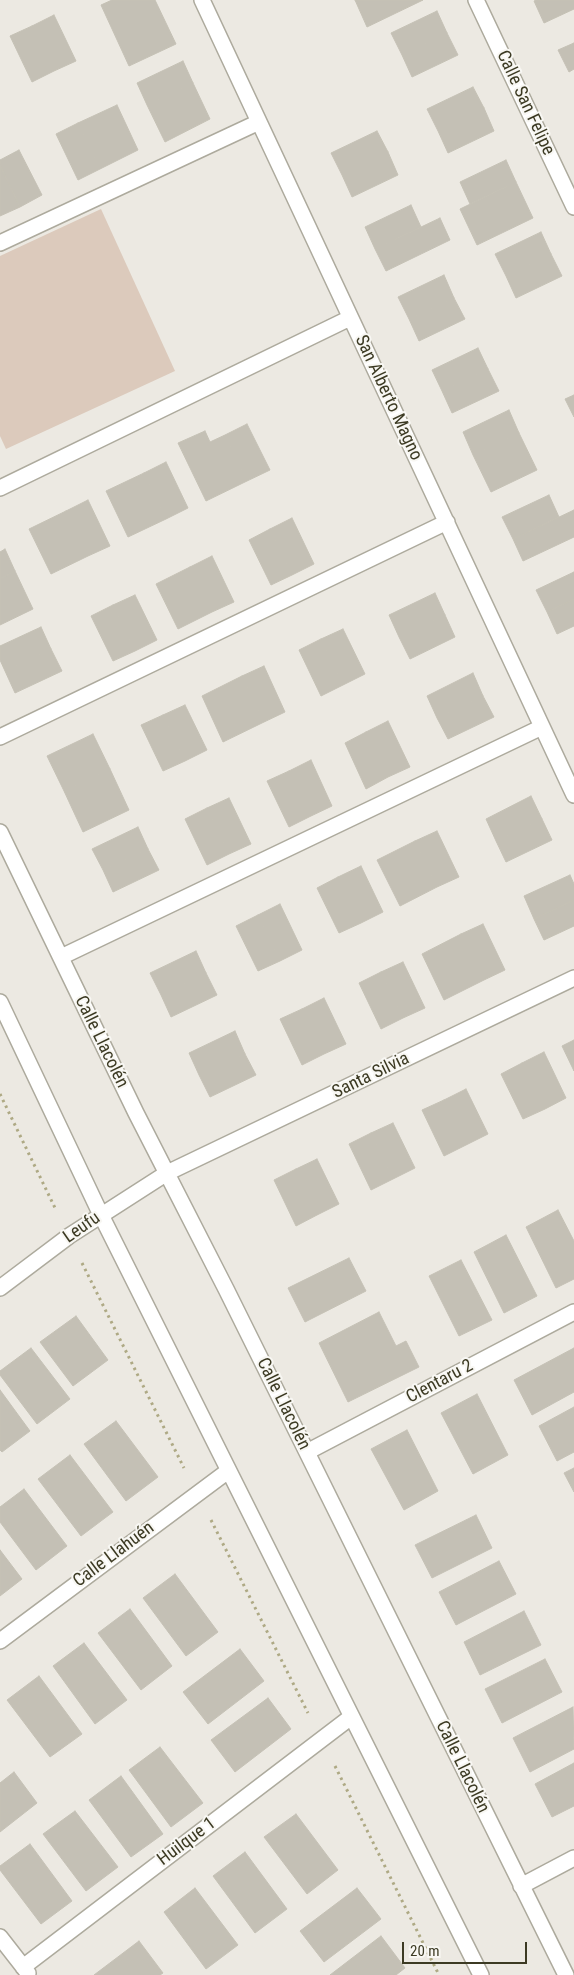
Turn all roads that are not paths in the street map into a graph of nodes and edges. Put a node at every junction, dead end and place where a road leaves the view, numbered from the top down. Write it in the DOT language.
graph roads {
  1 [pos="202,0"];
  2 [pos="476,0"];
  3 [pos="260,122"];
  4 [pos="574,207"];
  5 [pos="0,243"];
  6 [pos="350,318"];
  7 [pos="0,488"];
  8 [pos="446,522"];
  9 [pos="542,726"];
  10 [pos="0,737"];
  11 [pos="574,795"];
  12 [pos="0,832"];
  13 [pos="61,957"];
  14 [pos="574,978"];
  15 [pos="0,1002"];
  16 [pos="167,1173"];
  17 [pos="100,1215"];
  18 [pos="0,1288"];
  19 [pos="574,1312"];
  20 [pos="307,1452"];
  21 [pos="228,1471"];
  22 [pos="0,1641"];
  23 [pos="352,1717"];
  24 [pos="574,1858"];
  25 [pos="521,1886"];
  26 [pos="0,1937"];
  27 [pos="26,1971"];
  28 [pos="478,1974"];
  29 [pos="566,1975"];
  1 -- 3 [label="street, San Alberto Magno"];
  2 -- 4 [label="street, Calle San Felipe"];
  3 -- 5 [label="street"];
  3 -- 6 [label="street, San Alberto Magno"];
  6 -- 7 [label="street"];
  6 -- 8 [label="street, San Alberto Magno"];
  8 -- 9 [label="street, San Alberto Magno"];
  8 -- 10 [label="street"];
  9 -- 11 [label="street, San Alberto Magno"];
  9 -- 13 [label="street"];
  12 -- 13 [label="street, Calle Llacolén"];
  13 -- 16 [label="street, Calle Llacolén"];
  14 -- 16 [label="street, Santa Silvia"];
  15 -- 17 [label="street"];
  16 -- 17 [label="street, Leufu"];
  16 -- 20 [label="street, Calle Llacolén"];
  17 -- 18 [label="street, Leufu"];
  17 -- 21 [label="street"];
  19 -- 20 [label="street, Clentaru 2"];
  20 -- 25 [label="street, Calle Llacolén"];
  21 -- 22 [label="street, Calle Llahuén"];
  21 -- 23 [label="street"];
  23 -- 27 [label="street, Huilque 1"];
  23 -- 28 [label="street"];
  24 -- 25 [label="street"];
  25 -- 29 [label="street, Calle Llacolén"];
  26 -- 27 [label="street"];
}
